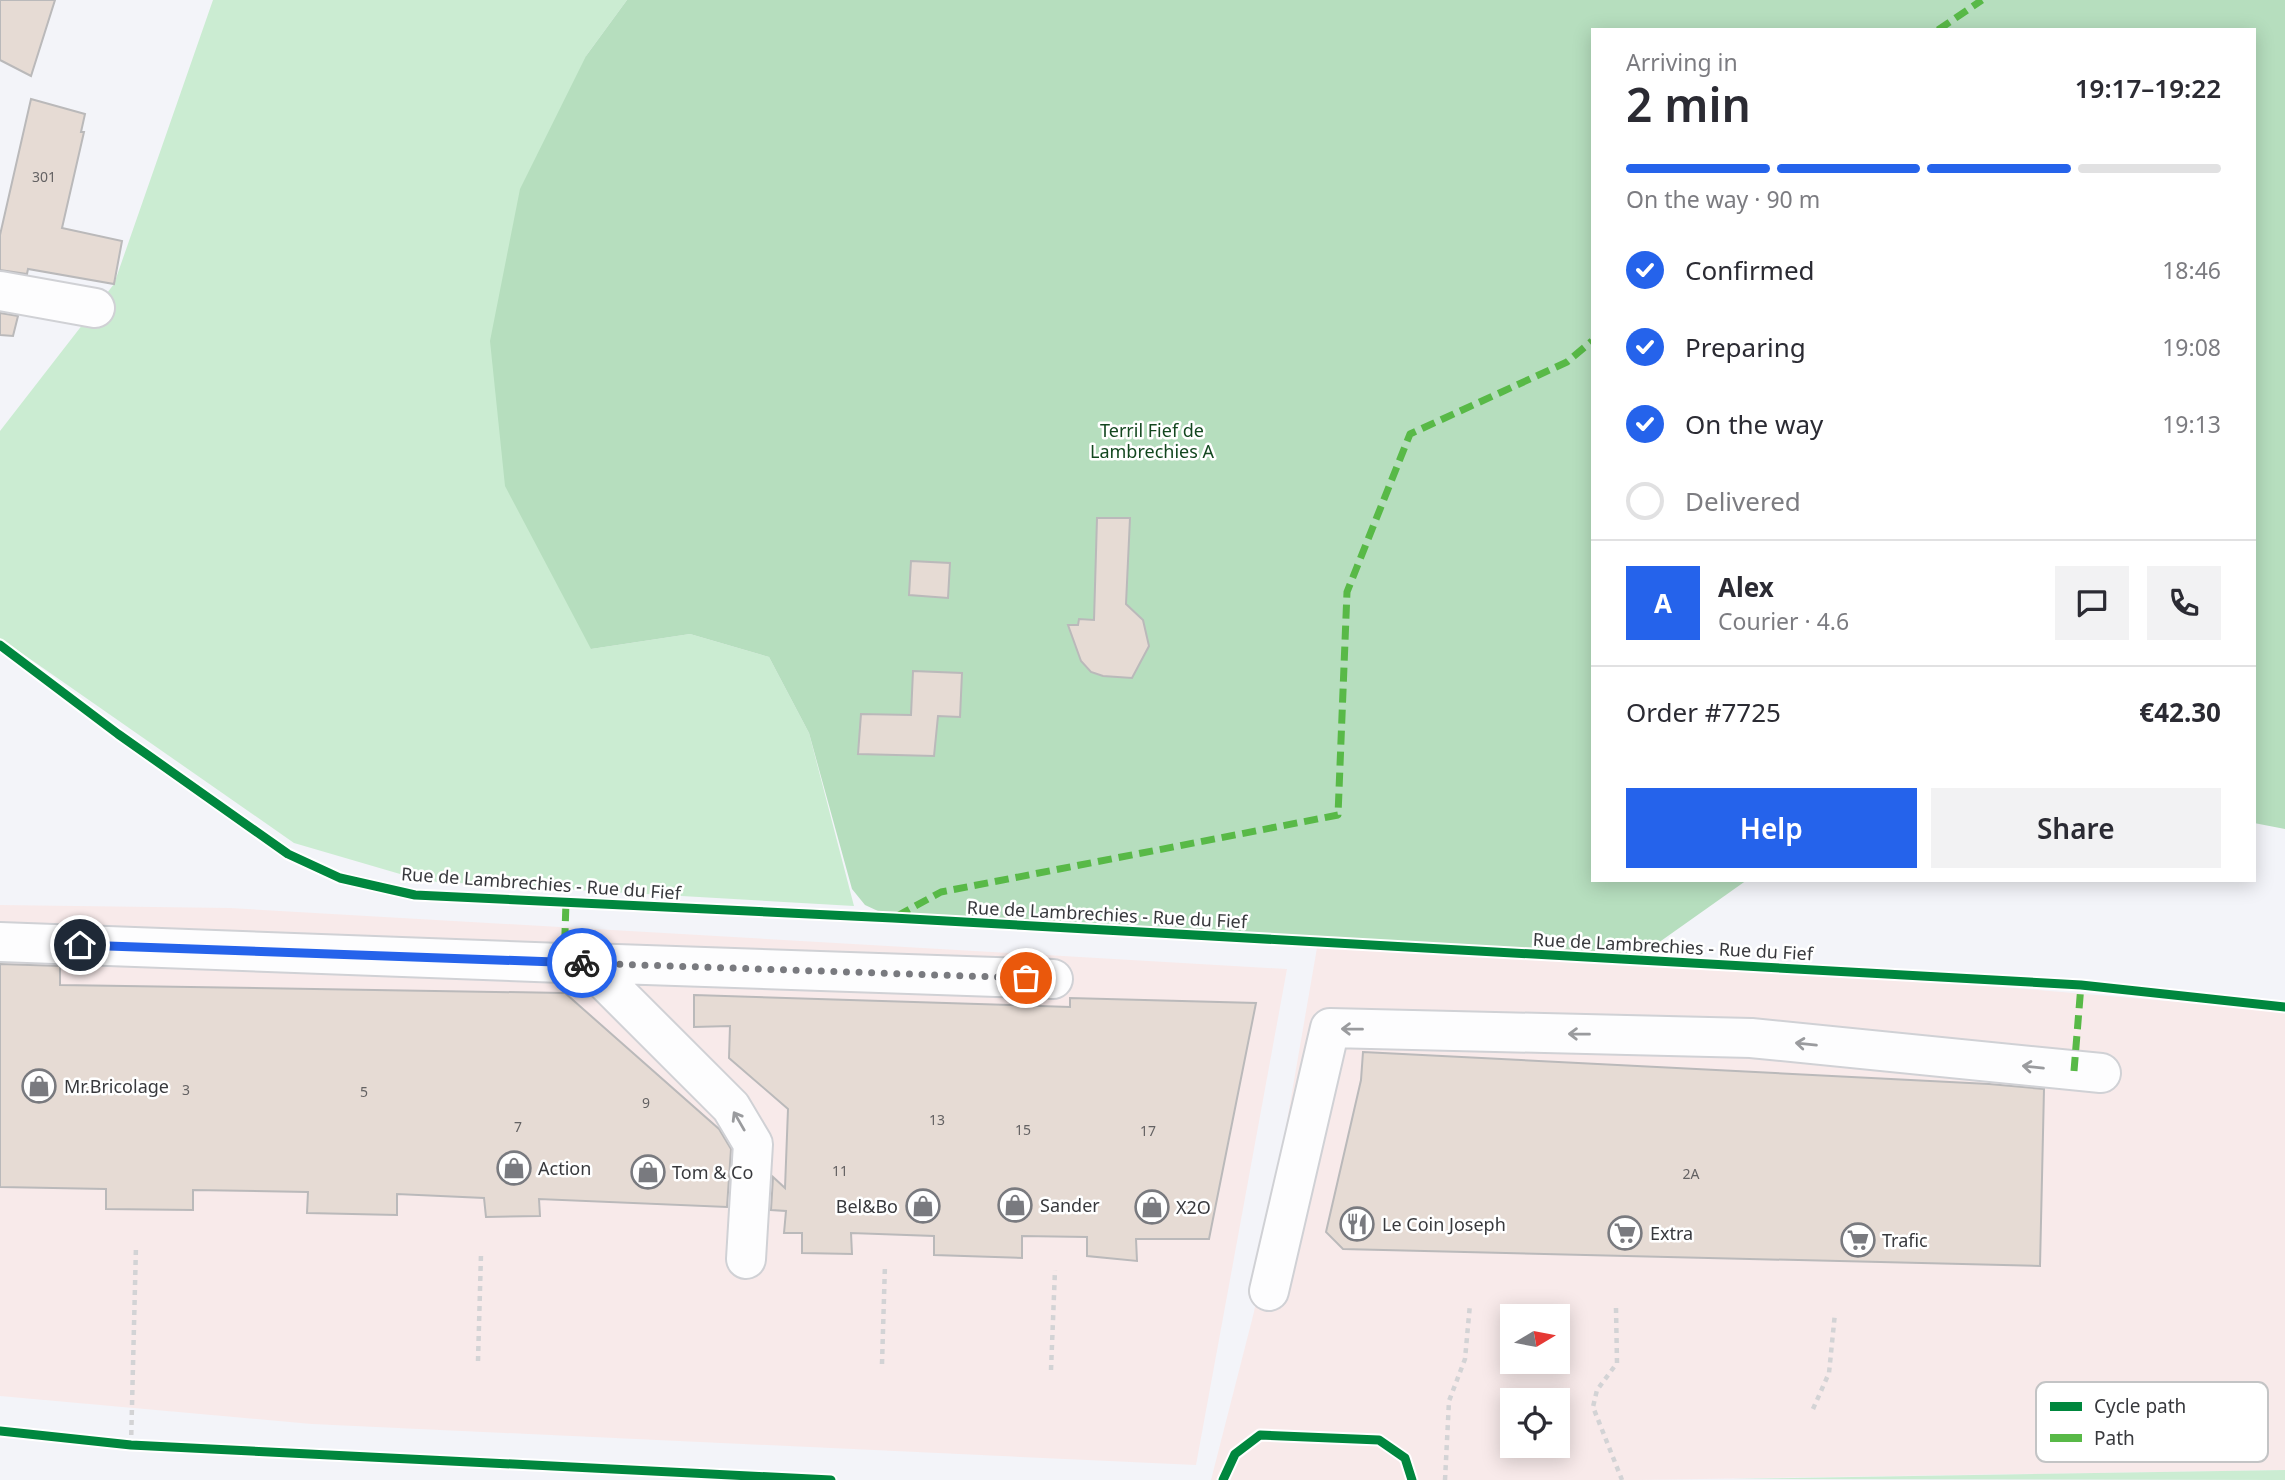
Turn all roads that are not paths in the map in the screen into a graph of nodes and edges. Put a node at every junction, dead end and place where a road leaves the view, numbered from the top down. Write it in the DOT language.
graph roads {
  1 [pos="0,291"];
  2 [pos="96,308"];
  3 [pos="0,942"];
  4 [pos="587,963"];
  5 [pos="1053,979"];
  6 [pos="2101,1073"];
  7 [pos="746,1259"];
  8 [pos="1269,1291"];
  1 -- 2 [label="street"];
  3 -- 4 [label="street"];
  4 -- 5 [label="street"];
  7 -- 4 [label="street, one-way"];
  6 -- 8 [label="street, one-way"];
}
